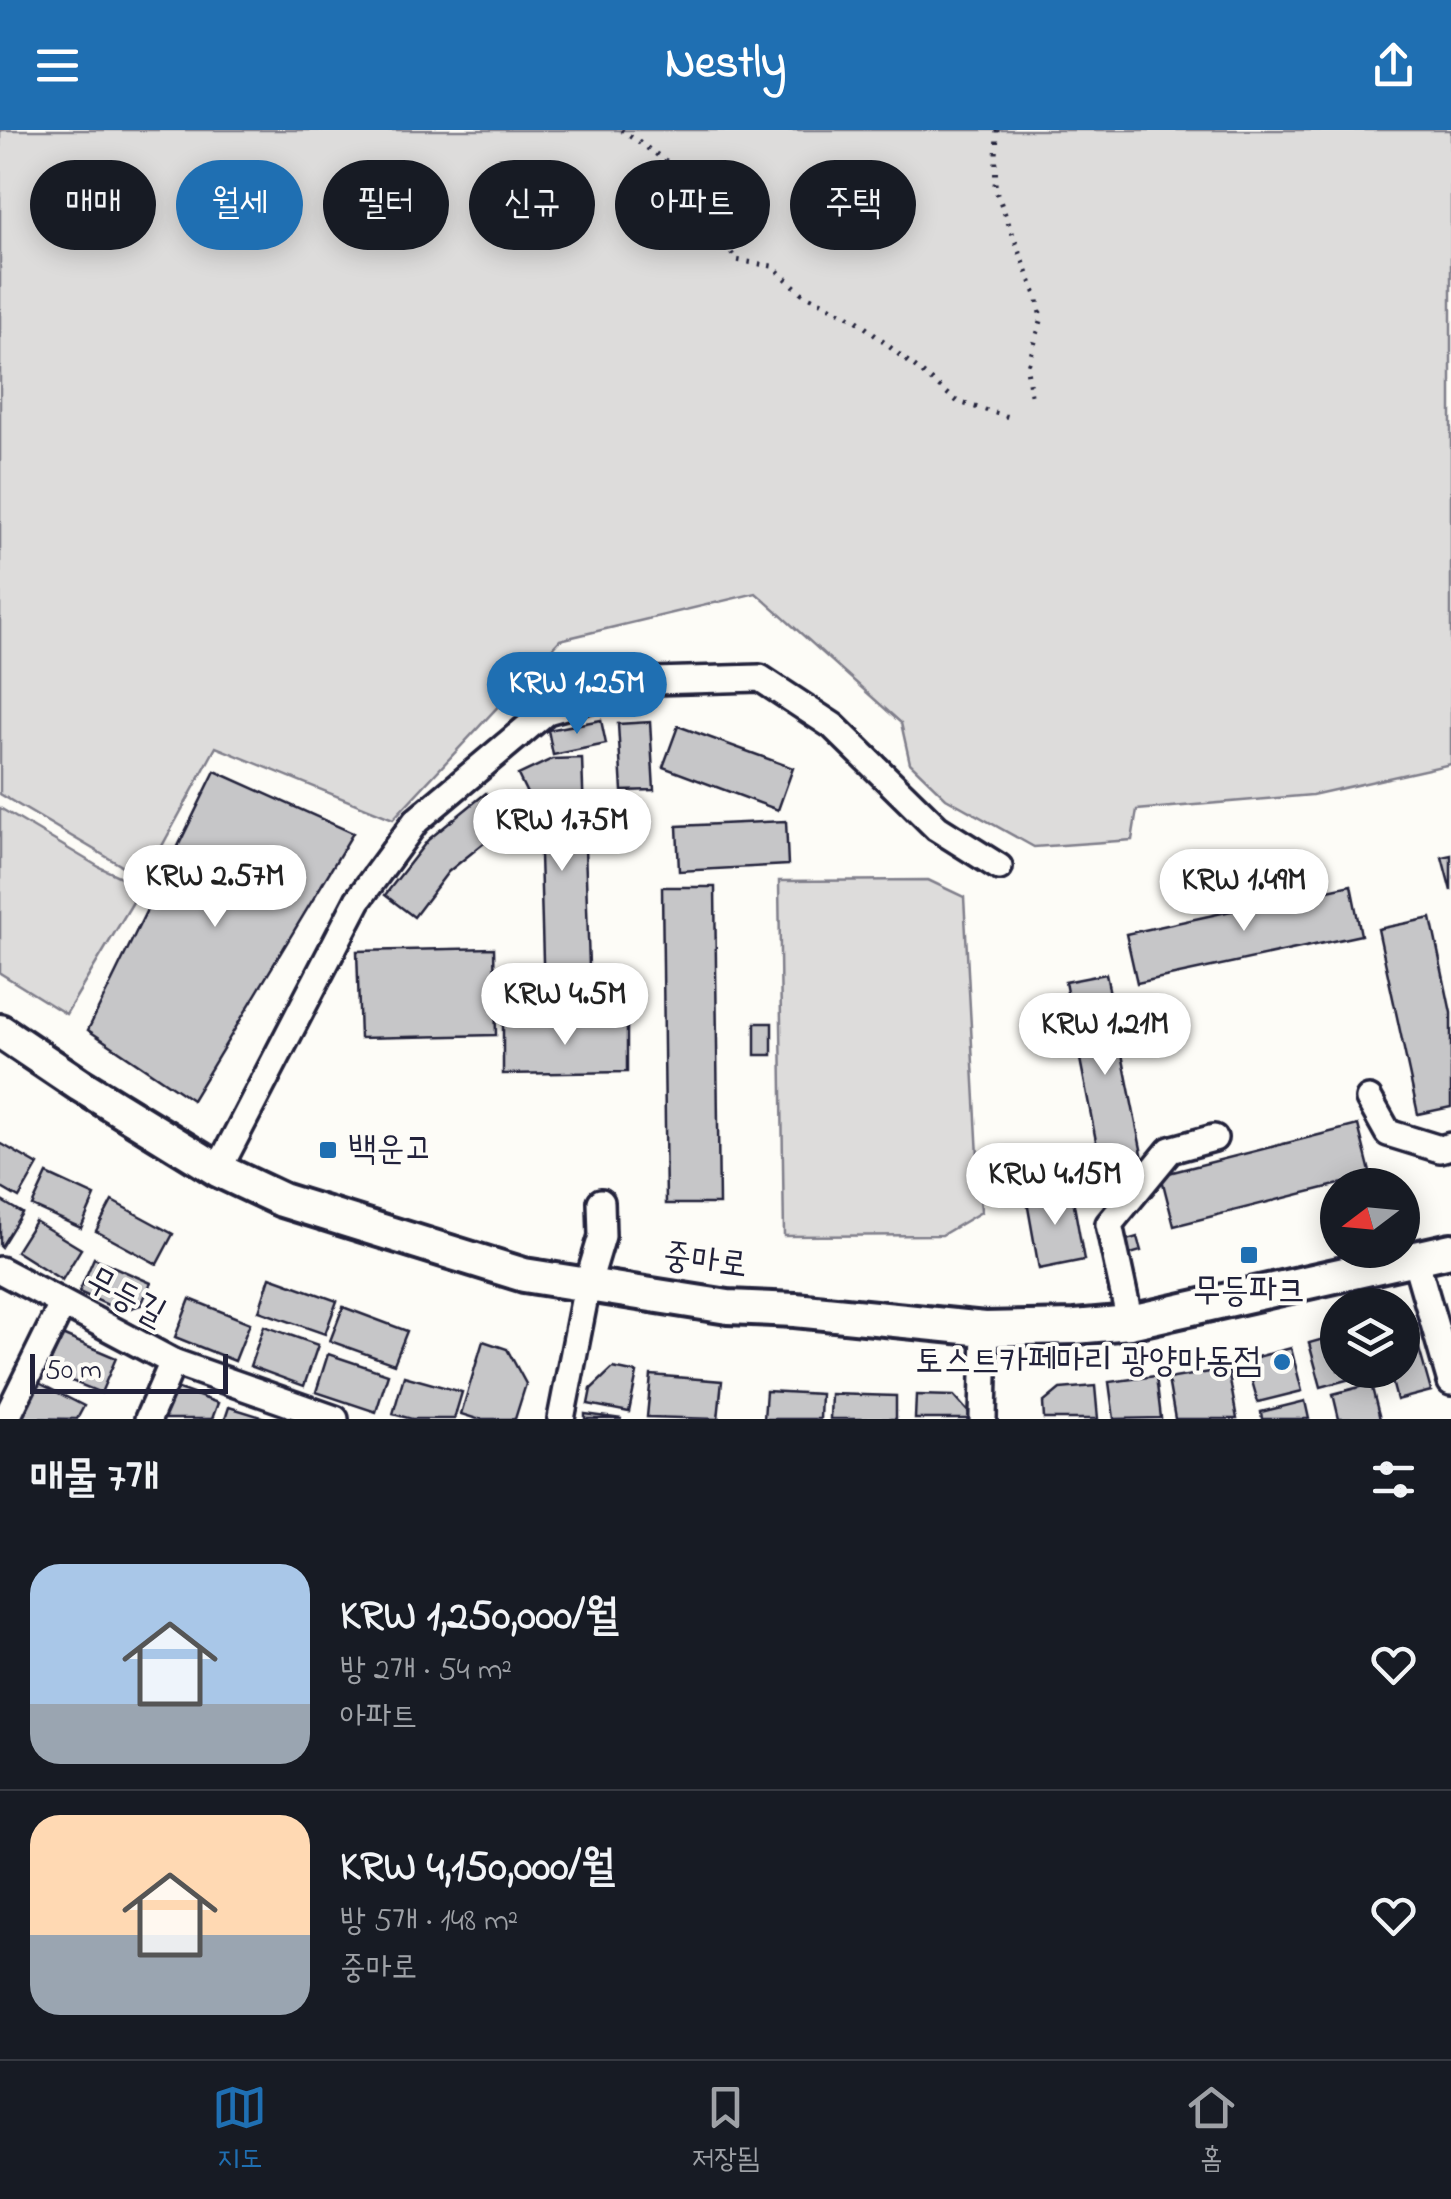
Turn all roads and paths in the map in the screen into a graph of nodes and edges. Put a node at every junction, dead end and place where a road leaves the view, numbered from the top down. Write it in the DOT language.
graph roads {
  1 [pos="621,130"];
  2 [pos="997,130"];
  3 [pos="1030,395"];
  4 [pos="1012,418"];
  5 [pos="998,867"];
  6 [pos="0,1031"];
  7 [pos="1369,1098"];
  8 [pos="1214,1138"];
  9 [pos="1451,1146"];
  10 [pos="218,1170"];
  11 [pos="601,1202"];
  12 [pos="1451,1250"];
  13 [pos="1420,1257"];
  14 [pos="1370,1268"];
  15 [pos="1418,1268"];
  16 [pos="0,1270"];
  17 [pos="587,1286"];
  18 [pos="62,1305"];
  19 [pos="1130,1322"];
  20 [pos="986,1330"];
  21 [pos="173,1362"];
  22 [pos="1451,1382"];
  23 [pos="6,1419"];
  24 [pos="148,1419"];
  25 [pos="335,1419"];
  26 [pos="562,1419"];
  27 [pos="983,1419"];
  1 -- 4 [label="path"];
  2 -- 3 [label="path"];
  5 -- 10 [label="street"];
  6 -- 10 [label="main road, 중마로"];
  7 -- 9 [label="street"];
  8 -- 19 [label="street"];
  10 -- 17 [label="main road, 중마로"];
  11 -- 17 [label="street"];
  12 -- 13 [label="main road, 중마로"];
  14 -- 19 [label="main road, 중마로"];
  15 -- 22 [label="street"];
  16 -- 18 [label="street, 무등길"];
  17 -- 20 [label="main road, 중마로"];
  17 -- 26 [label="street"];
  18 -- 21 [label="street, 무등길"];
  18 -- 23 [label="street"];
  19 -- 20 [label="main road, 중마로"];
  20 -- 27 [label="street"];
  21 -- 24 [label="street"];
  21 -- 25 [label="street, 무등길"];
}
